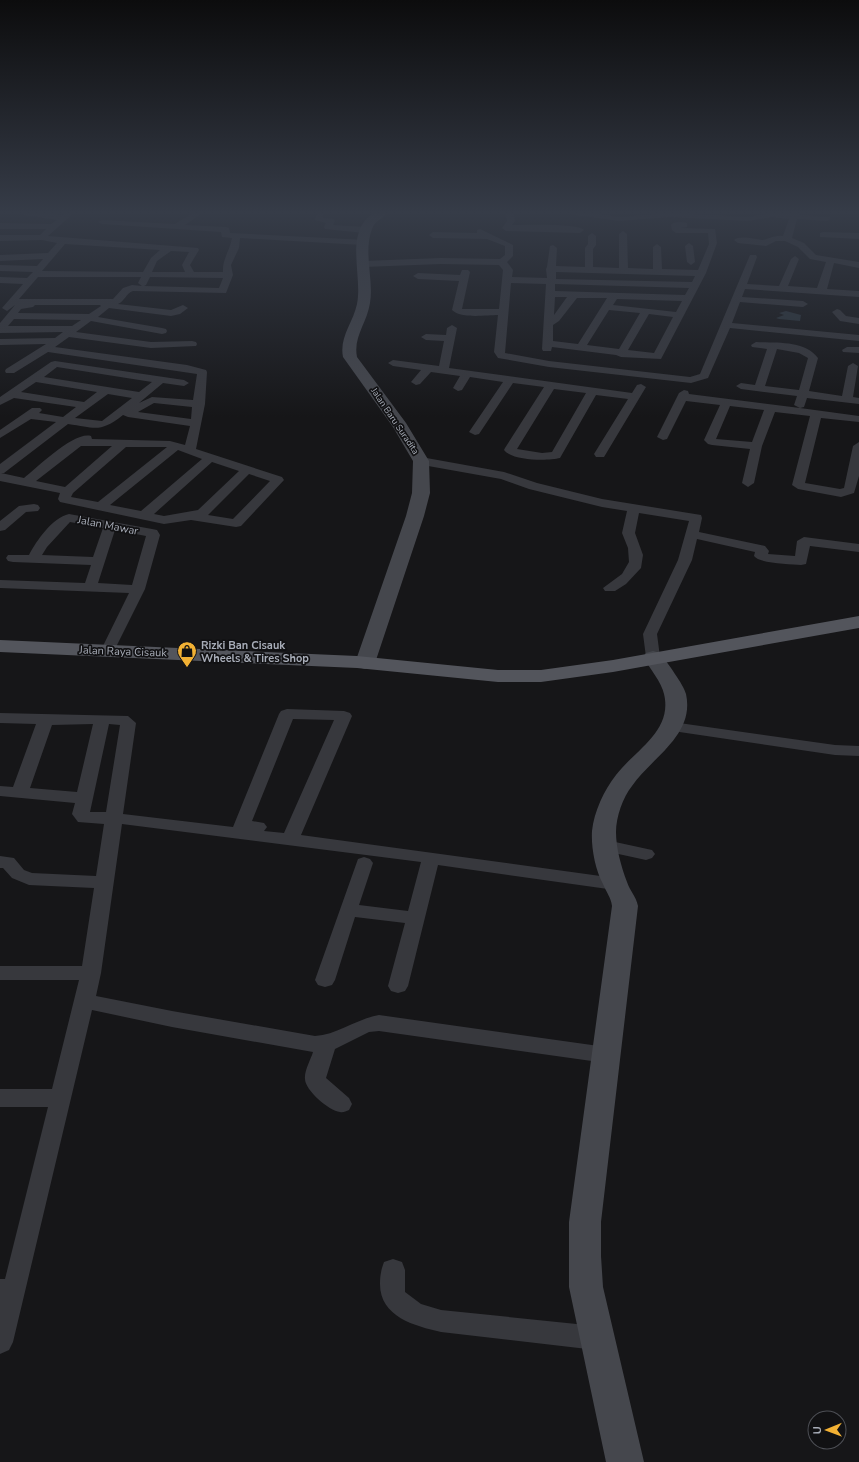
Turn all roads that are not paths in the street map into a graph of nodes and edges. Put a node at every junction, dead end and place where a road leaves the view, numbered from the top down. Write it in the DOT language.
graph roads {
  1 [pos="31,280"];
  2 [pos="144,280"];
  3 [pos="226,280"];
  4 [pos="363,280"];
  5 [pos="463,280"];
  6 [pos="507,280"];
  7 [pos="517,280"];
  8 [pos="697,280"];
  9 [pos="742,280"];
  10 [pos="786,280"];
  11 [pos="825,280"];
  12 [pos="550,281"];
  13 [pos="694,285"];
  14 [pos="740,286"];
  15 [pos="140,289"];
  16 [pos="782,289"];
  17 [pos="821,292"];
  18 [pos="550,294"];
  19 [pos="859,294"];
  20 [pos="574,295"];
  21 [pos="613,296"];
  22 [pos="217,297"];
  23 [pos="689,298"];
  24 [pos="736,299"];
  25 [pos="12,302"];
  26 [pos="803,304"];
  27 [pos="108,306"];
  28 [pos="118,306"];
  29 [pos="607,307"];
  30 [pos="137,308"];
  31 [pos="646,311"];
  32 [pos="503,312"];
  33 [pos="836,312"];
  34 [pos="680,315"];
  35 [pos="11,316"];
  36 [pos="0,317"];
  37 [pos="91,318"];
  38 [pos="859,321"];
  39 [pos="549,323"];
  40 [pos="726,325"];
  41 [pos="0,329"];
  42 [pos="150,329"];
  43 [pos="162,331"];
  44 [pos="71,332"];
  45 [pos="426,337"];
  46 [pos="859,338"];
  47 [pos="57,341"];
  48 [pos="0,342"];
  49 [pos="132,342"];
  50 [pos="151,345"];
  51 [pos="756,345"];
  52 [pos="773,346"];
  53 [pos="580,348"];
  54 [pos="46,349"];
  55 [pos="847,350"];
  56 [pos="859,350"];
  57 [pos="621,354"];
  58 [pos="0,362"];
  59 [pos="144,363"];
  60 [pos="393,363"];
  61 [pos="549,364"];
  62 [pos="853,366"];
  63 [pos="187,368"];
  64 [pos="429,368"];
  65 [pos="443,370"];
  66 [pos="5,371"];
  67 [pos="27,372"];
  68 [pos="468,373"];
  69 [pos="510,379"];
  70 [pos="161,380"];
  71 [pos="696,380"];
  72 [pos="416,382"];
  73 [pos="184,383"];
  74 [pos="535,383"];
  75 [pos="551,385"];
  76 [pos="741,386"];
  77 [pos="641,387"];
  78 [pos="458,388"];
  79 [pos="759,388"];
  80 [pos="106,390"];
  81 [pos="593,391"];
  82 [pos="11,394"];
  83 [pos="802,394"];
  84 [pos="142,396"];
  85 [pos="635,397"];
  86 [pos="51,400"];
  87 [pos="847,400"];
  88 [pos="859,401"];
  89 [pos="0,402"];
  90 [pos="721,402"];
  91 [pos="199,404"];
  92 [pos="85,405"];
  93 [pos="770,409"];
  94 [pos="798,412"];
  95 [pos="128,414"];
  96 [pos="28,415"];
  97 [pos="816,415"];
  98 [pos="859,419"];
  99 [pos="65,421"];
  100 [pos="196,423"];
  101 [pos="106,430"];
  102 [pos="475,432"];
  103 [pos="0,435"];
  104 [pos="663,437"];
  105 [pos="76,442"];
  106 [pos="122,443"];
  107 [pos="173,445"];
  108 [pos="756,446"];
  109 [pos="859,446"];
  110 [pos="190,451"];
  111 [pos="600,454"];
  112 [pos="210,458"];
  113 [pos="421,461"];
  114 [pos="248,469"];
  115 [pos="0,470"];
  116 [pos="0,477"];
  117 [pos="27,482"];
  118 [pos="748,483"];
  119 [pos="66,491"];
  120 [pos="101,506"];
  121 [pos="34,508"];
  122 [pos="634,509"];
  123 [pos="205,511"];
  124 [pos="145,515"];
  125 [pos="192,516"];
  126 [pos="222,520"];
  127 [pos="110,526"];
  128 [pos="0,527"];
  129 [pos="691,534"];
  130 [pos="859,548"];
  131 [pos="13,558"];
  132 [pos="33,559"];
  133 [pos="97,561"];
  134 [pos="0,584"];
  135 [pos="90,588"];
  136 [pos="610,588"];
  137 [pos="138,589"];
  138 [pos="859,622"];
  139 [pos="0,646"];
  140 [pos="108,650"];
  141 [pos="653,657"];
  142 [pos="365,663"];
  143 [pos="0,718"];
  144 [pos="46,720"];
  145 [pos="102,720"];
  146 [pos="672,727"];
  147 [pos="859,751"];
  148 [pos="0,790"];
  149 [pos="20,792"];
  150 [pos="84,798"];
  151 [pos="114,818"];
  152 [pos="292,835"];
  153 [pos="606,846"];
  154 [pos="646,854"];
  155 [pos="432,858"];
  156 [pos="0,862"];
  157 [pos="364,864"];
  158 [pos="104,882"];
  159 [pos="615,884"];
  160 [pos="348,910"];
  161 [pos="416,918"];
  162 [pos="0,973"];
  163 [pos="91,973"];
  164 [pos="325,980"];
  165 [pos="398,986"];
  166 [pos="85,1000"];
  167 [pos="326,1045"];
  168 [pos="606,1055"];
  169 [pos="0,1098"];
  170 [pos="61,1098"];
  171 [pos="341,1104"];
  172 [pos="393,1270"];
  173 [pos="7,1290"];
  174 [pos="596,1338"];
  175 [pos="0,1342"];
  176 [pos="625,1462"];
  1 -- 25 [label="street"];
  2 -- 15 [label="street"];
  3 -- 15 [label="street"];
  4 -- 113 [label="main road, Jalan Baru Suradita"];
  5 -- 32 [label="street"];
  6 -- 32 [label="street"];
  7 -- 12 [label="street"];
  8 -- 13 [label="street"];
  9 -- 14 [label="street"];
  10 -- 16 [label="street"];
  11 -- 17 [label="street"];
  12 -- 13 [label="street"];
  12 -- 18 [label="street"];
  13 -- 23 [label="street"];
  14 -- 16 [label="street"];
  14 -- 24 [label="street"];
  15 -- 25 [label="street"];
  16 -- 17 [label="street"];
  17 -- 19 [label="street"];
  18 -- 20 [label="street"];
  18 -- 39 [label="street"];
  20 -- 21 [label="street"];
  20 -- 39 [label="street"];
  21 -- 23 [label="street"];
  21 -- 29 [label="street"];
  22 -- 28 [label="street"];
  23 -- 34 [label="street"];
  24 -- 26 [label="street"];
  24 -- 40 [label="street"];
  25 -- 36 [label="street"];
  27 -- 28 [label="street"];
  27 -- 35 [label="street"];
  27 -- 37 [label="street"];
  28 -- 30 [label="street"];
  29 -- 31 [label="street"];
  29 -- 53 [label="street"];
  31 -- 34 [label="street"];
  31 -- 57 [label="street"];
  32 -- 61 [label="street"];
  33 -- 38 [label="street"];
  34 -- 57 [label="street"];
  35 -- 37 [label="street"];
  35 -- 41 [label="street"];
  37 -- 42 [label="street"];
  37 -- 44 [label="street"];
  39 -- 53 [label="street"];
  40 -- 46 [label="street"];
  40 -- 71 [label="street"];
  41 -- 44 [label="street"];
  42 -- 43 [label="street"];
  42 -- 49 [label="street"];
  44 -- 47 [label="street"];
  44 -- 49 [label="street"];
  45 -- 65 [label="street"];
  47 -- 48 [label="street"];
  47 -- 54 [label="street"];
  49 -- 50 [label="street"];
  50 -- 59 [label="street"];
  50 -- 63 [label="street"];
  51 -- 52 [label="street"];
  52 -- 79 [label="street"];
  52 -- 83 [label="street"];
  53 -- 57 [label="street"];
  54 -- 59 [label="street"];
  54 -- 67 [label="street"];
  55 -- 56 [label="street"];
  58 -- 67 [label="street"];
  59 -- 63 [label="street"];
  60 -- 64 [label="street"];
  61 -- 71 [label="street"];
  61 -- 74 [label="street"];
  62 -- 87 [label="street"];
  63 -- 91 [label="street"];
  64 -- 65 [label="street"];
  64 -- 72 [label="street"];
  65 -- 68 [label="street"];
  66 -- 67 [label="street"];
  67 -- 70 [label="street"];
  67 -- 80 [label="street"];
  67 -- 82 [label="street"];
  68 -- 69 [label="street"];
  68 -- 78 [label="street"];
  69 -- 74 [label="street"];
  69 -- 102 [label="street"];
  70 -- 73 [label="street"];
  70 -- 84 [label="street"];
  71 -- 90 [label="street"];
  74 -- 75 [label="street"];
  75 -- 81 [label="street"];
  75 -- 81 [label="street"];
  76 -- 79 [label="street"];
  77 -- 85 [label="street"];
  79 -- 83 [label="street"];
  80 -- 84 [label="street"];
  80 -- 92 [label="street"];
  81 -- 85 [label="street"];
  82 -- 86 [label="street"];
  82 -- 89 [label="street"];
  83 -- 87 [label="street"];
  83 -- 94 [label="street"];
  84 -- 99 [label="street"];
  85 -- 111 [label="street"];
  86 -- 92 [label="street"];
  86 -- 96 [label="street"];
  87 -- 88 [label="street"];
  90 -- 93 [label="street"];
  90 -- 104 [label="street"];
  90 -- 108 [label="street"];
  91 -- 95 [label="street"];
  91 -- 100 [label="street"];
  92 -- 99 [label="street"];
  93 -- 94 [label="street"];
  93 -- 108 [label="street"];
  94 -- 97 [label="street"];
  95 -- 100 [label="street"];
  95 -- 101 [label="street"];
  96 -- 99 [label="street"];
  96 -- 103 [label="street"];
  97 -- 98 [label="street"];
  97 -- 109 [label="street"];
  99 -- 115 [label="street"];
  100 -- 110 [label="street"];
  101 -- 105 [label="street"];
  101 -- 107 [label="street"];
  105 -- 106 [label="street"];
  105 -- 117 [label="street"];
  106 -- 107 [label="street"];
  106 -- 119 [label="street"];
  107 -- 110 [label="street"];
  107 -- 120 [label="street"];
  108 -- 118 [label="street"];
  110 -- 112 [label="street"];
  112 -- 114 [label="street"];
  112 -- 124 [label="street"];
  113 -- 122 [label="street"];
  113 -- 142 [label="main road, Jalan Baru Suradita"];
  114 -- 123 [label="street"];
  114 -- 126 [label="street"];
  116 -- 117 [label="street"];
  117 -- 119 [label="street"];
  119 -- 120 [label="street"];
  120 -- 124 [label="street"];
  121 -- 128 [label="street"];
  122 -- 129 [label="street"];
  122 -- 136 [label="street"];
  123 -- 125 [label="street"];
  123 -- 126 [label="street"];
  124 -- 125 [label="street"];
  125 -- 126 [label="street"];
  127 -- 132 [label="street, Jalan Mawar"];
  127 -- 133 [label="street"];
  127 -- 137 [label="street, Jalan Mawar"];
  129 -- 130 [label="street"];
  129 -- 141 [label="street"];
  131 -- 132 [label="street"];
  132 -- 133 [label="street"];
  133 -- 135 [label="street"];
  134 -- 135 [label="street"];
  135 -- 137 [label="street"];
  137 -- 140 [label="street, Jalan Mawar"];
  138 -- 141 [label="main road, Jalan Raya Cisauk"];
  139 -- 140 [label="main road, Jalan Raya Cisauk"];
  140 -- 142 [label="main road, Jalan Raya Cisauk"];
  141 -- 142 [label="main road, Jalan Raya Cisauk"];
  141 -- 146 [label="main road"];
  143 -- 144 [label="street"];
  144 -- 145 [label="street"];
  144 -- 149 [label="street"];
  145 -- 150 [label="street"];
  145 -- 151 [label="street"];
  146 -- 147 [label="street"];
  146 -- 153 [label="main road"];
  148 -- 149 [label="street"];
  149 -- 150 [label="street"];
  150 -- 151 [label="street"];
  151 -- 152 [label="street"];
  151 -- 158 [label="street"];
  152 -- 152 [label="street"];
  152 -- 155 [label="street"];
  153 -- 154 [label="street"];
  153 -- 159 [label="main road"];
  155 -- 159 [label="street"];
  155 -- 161 [label="street"];
  156 -- 158 [label="street"];
  157 -- 160 [label="street"];
  158 -- 163 [label="street"];
  159 -- 168 [label="main road"];
  160 -- 161 [label="street"];
  160 -- 164 [label="street"];
  161 -- 165 [label="street"];
  162 -- 163 [label="street"];
  163 -- 166 [label="street"];
  166 -- 167 [label="street"];
  166 -- 170 [label="street"];
  167 -- 168 [label="street"];
  167 -- 171 [label="street"];
  168 -- 174 [label="main road"];
  169 -- 170 [label="street"];
  170 -- 173 [label="street"];
  172 -- 174 [label="street"];
  173 -- 175 [label="street"];
  174 -- 176 [label="main road"];
}
